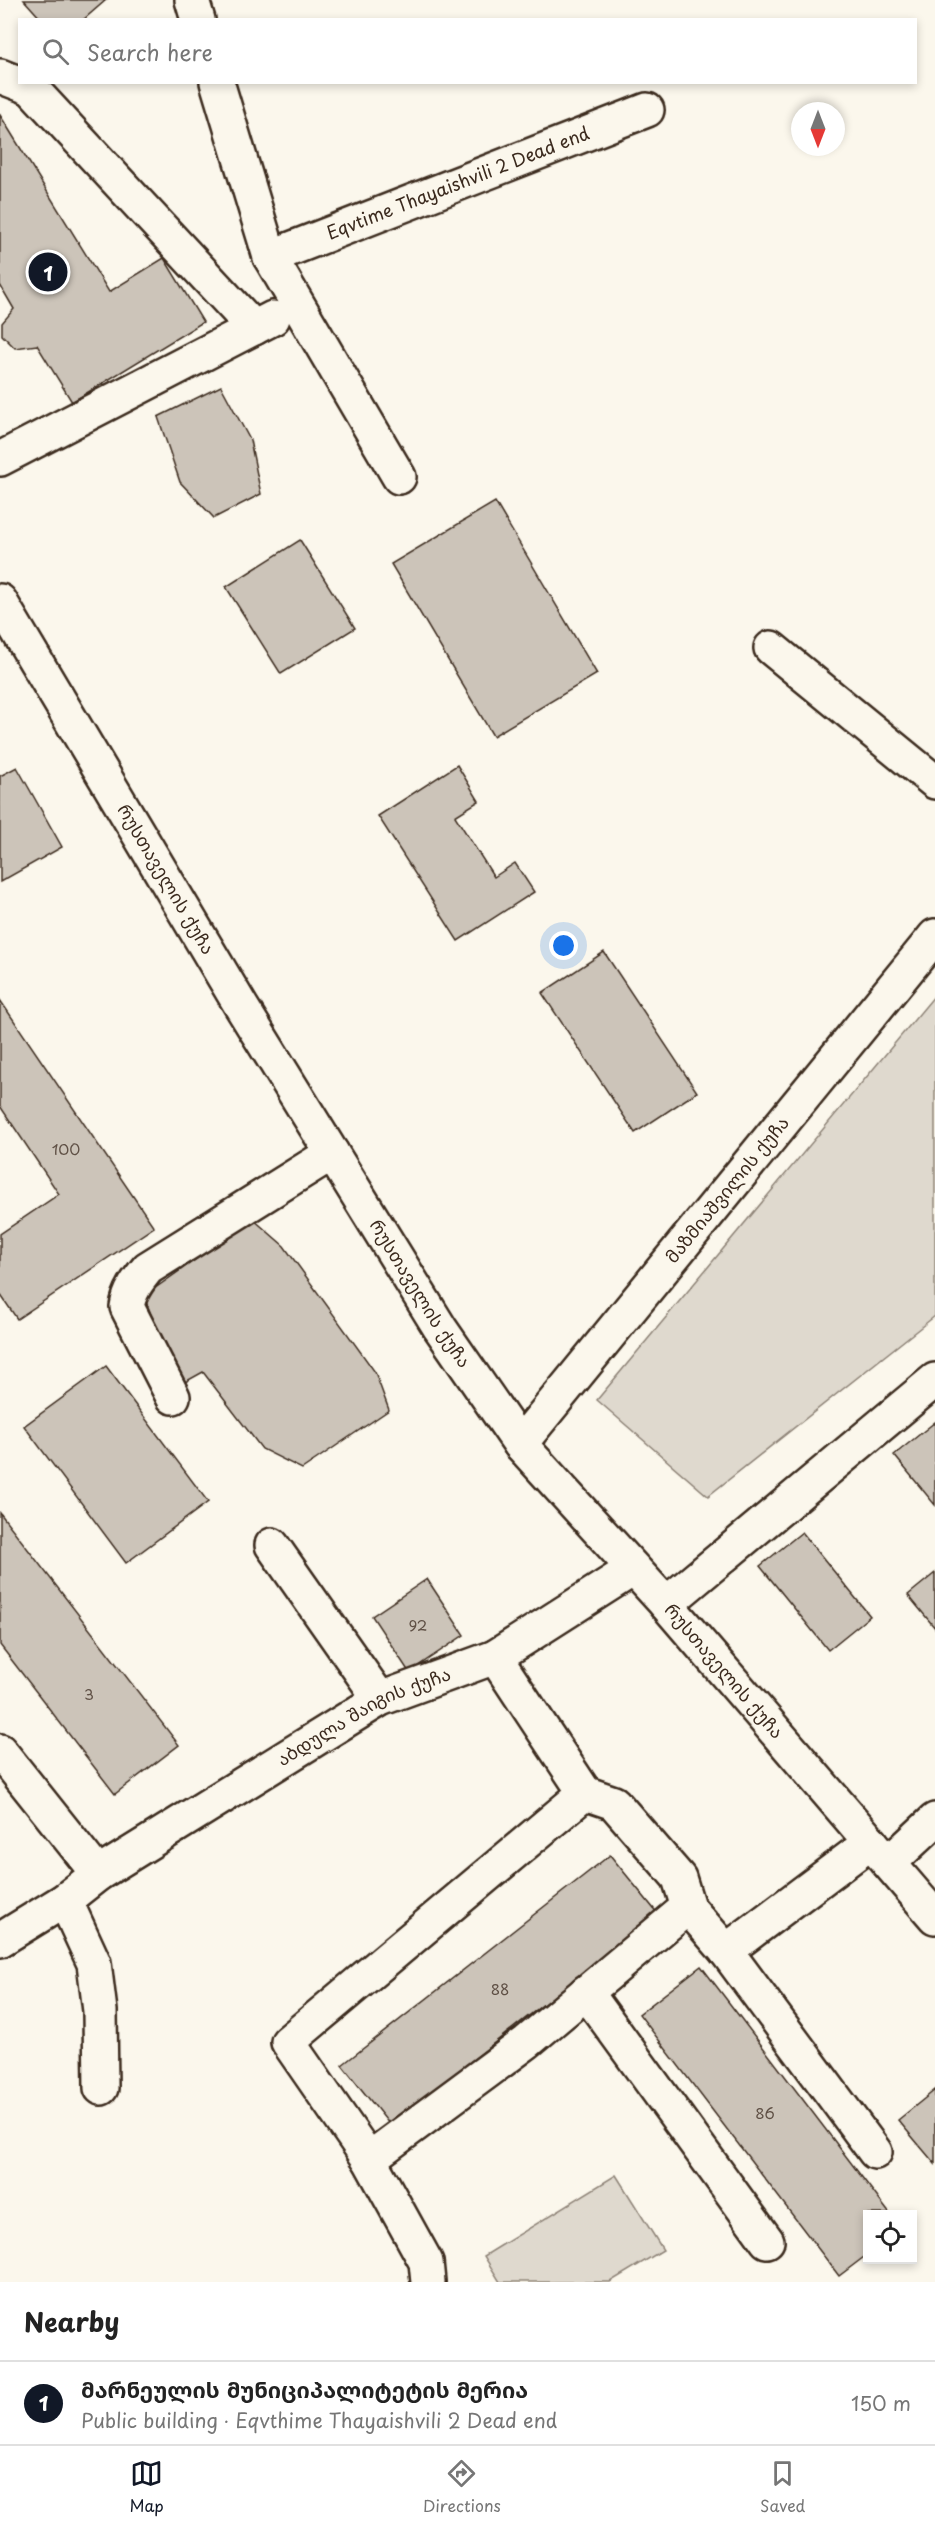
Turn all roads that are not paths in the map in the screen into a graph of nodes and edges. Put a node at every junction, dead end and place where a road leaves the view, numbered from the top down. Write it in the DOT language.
graph roads {
  1 [pos="192,0"];
  2 [pos="197,18"];
  3 [pos="0,76"];
  4 [pos="18,83"];
  5 [pos="21,84"];
  6 [pos="218,84"];
  7 [pos="647,110"];
  8 [pos="270,257"];
  9 [pos="298,306"];
  10 [pos="254,327"];
  11 [pos="0,459"];
  12 [pos="399,477"];
  13 [pos="0,601"];
  14 [pos="771,648"];
  15 [pos="935,782"];
  16 [pos="935,936"];
  17 [pos="332,1153"];
  18 [pos="935,1380"];
  19 [pos="173,1397"];
  20 [pos="520,1444"];
  21 [pos="272,1545"];
  22 [pos="633,1569"];
  23 [pos="666,1604"];
  24 [pos="495,1656"];
  25 [pos="380,1699"];
  26 [pos="0,1751"];
  27 [pos="585,1793"];
  28 [pos="935,1820"];
  29 [pos="880,1852"];
  30 [pos="98,1874"];
  31 [pos="65,1900"];
  32 [pos="688,1907"];
  33 [pos="935,1917"];
  34 [pos="0,1940"];
  35 [pos="726,1951"];
  36 [pos="586,1992"];
  37 [pos="101,2088"];
  38 [pos="876,2152"];
  39 [pos="369,2159"];
  40 [pos="767,2241"];
  41 [pos="428,2282"];
  1 -- 2 [label="street"];
  3 -- 4 [label="street"];
  5 -- 10 [label="street"];
  6 -- 8 [label="street"];
  7 -- 8 [label="street, Eqvtime Thayaishvili 2 Dead end"];
  8 -- 9 [label="street"];
  9 -- 10 [label="street"];
  9 -- 12 [label="street"];
  10 -- 11 [label="street"];
  13 -- 17 [label="street, რუსთაველის ქუჩა"];
  14 -- 15 [label="street"];
  16 -- 20 [label="street, მაზმიაშვილის ქუჩა"];
  17 -- 19 [label="street"];
  17 -- 20 [label="street, რუსთაველის ქუჩა"];
  18 -- 23 [label="street"];
  20 -- 22 [label="street, რუსთაველის ქუჩა"];
  21 -- 25 [label="street"];
  22 -- 23 [label="street, რუსთაველის ქუჩა"];
  22 -- 24 [label="street, აბდულა შაიგის ქუჩა"];
  23 -- 29 [label="street, რუსთაველის ქუჩა"];
  24 -- 25 [label="street, აბდულა შაიგის ქუჩა"];
  24 -- 27 [label="street"];
  25 -- 30 [label="street, აბდულა შაიგის ქუჩა"];
  26 -- 30 [label="street"];
  27 -- 32 [label="street"];
  27 -- 39 [label="street"];
  28 -- 29 [label="street"];
  29 -- 33 [label="street, რუსთაველის ქუჩა"];
  29 -- 35 [label="street"];
  30 -- 31 [label="street, აბდულა შაიგის ქუჩა"];
  31 -- 34 [label="street, აბდულა შაიგის ქუჩა"];
  31 -- 37 [label="street"];
  32 -- 35 [label="street"];
  32 -- 36 [label="street"];
  35 -- 38 [label="street"];
  36 -- 39 [label="street"];
  36 -- 40 [label="street"];
  39 -- 41 [label="street"];
}
